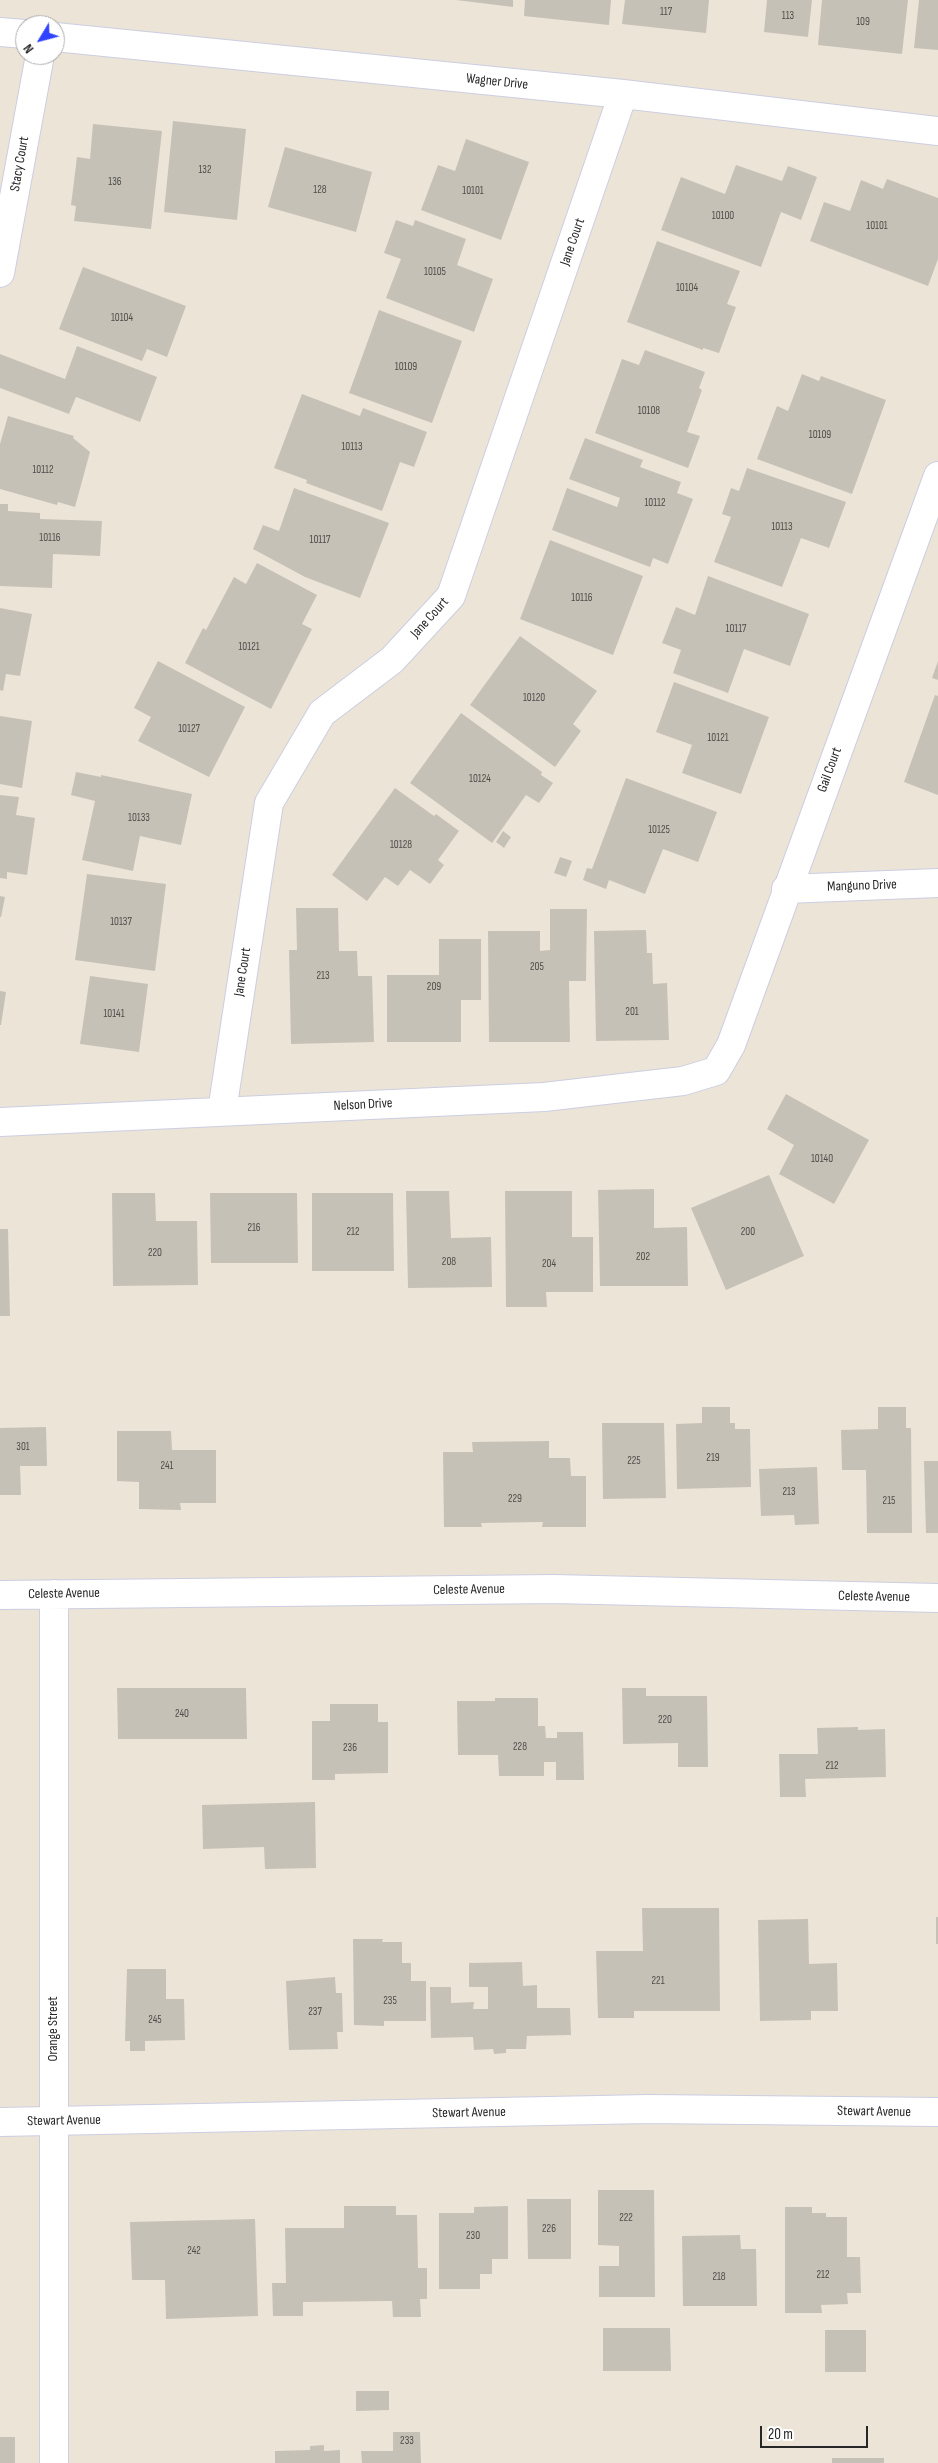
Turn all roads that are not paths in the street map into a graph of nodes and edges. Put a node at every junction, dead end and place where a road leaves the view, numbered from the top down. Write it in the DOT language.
graph roads {
  1 [pos="0,32"];
  2 [pos="15,33"];
  3 [pos="65,38"];
  4 [pos="38,65"];
  5 [pos="623,94"];
  6 [pos="938,131"];
  7 [pos="0,273"];
  8 [pos="938,476"];
  9 [pos="938,883"];
  10 [pos="786,889"];
  11 [pos="719,1063"];
  12 [pos="222,1111"];
  13 [pos="0,1122"];
  14 [pos="54,1594"];
  15 [pos="0,1595"];
  16 [pos="938,1598"];
  17 [pos="938,2112"];
  18 [pos="0,2122"];
  19 [pos="53,2122"];
  20 [pos="54,2463"];
  1 -- 2 [label="street"];
  3 -- 5 [label="street, Wagner Drive"];
  4 -- 7 [label="street, Stacy Court"];
  5 -- 6 [label="street, Wagner Drive"];
  5 -- 12 [label="street, Jane Court"];
  8 -- 10 [label="street, Gail Court"];
  9 -- 10 [label="street, Manguno Drive"];
  10 -- 11 [label="street, Gail Court"];
  11 -- 12 [label="street, Nelson Drive"];
  12 -- 13 [label="street, Nelson Drive"];
  14 -- 15 [label="street, Celeste Avenue"];
  14 -- 16 [label="street, Celeste Avenue"];
  14 -- 19 [label="street, Orange Street"];
  17 -- 19 [label="street, Stewart Avenue"];
  18 -- 19 [label="street, Stewart Avenue"];
  19 -- 20 [label="street, Orange Street"];
}
